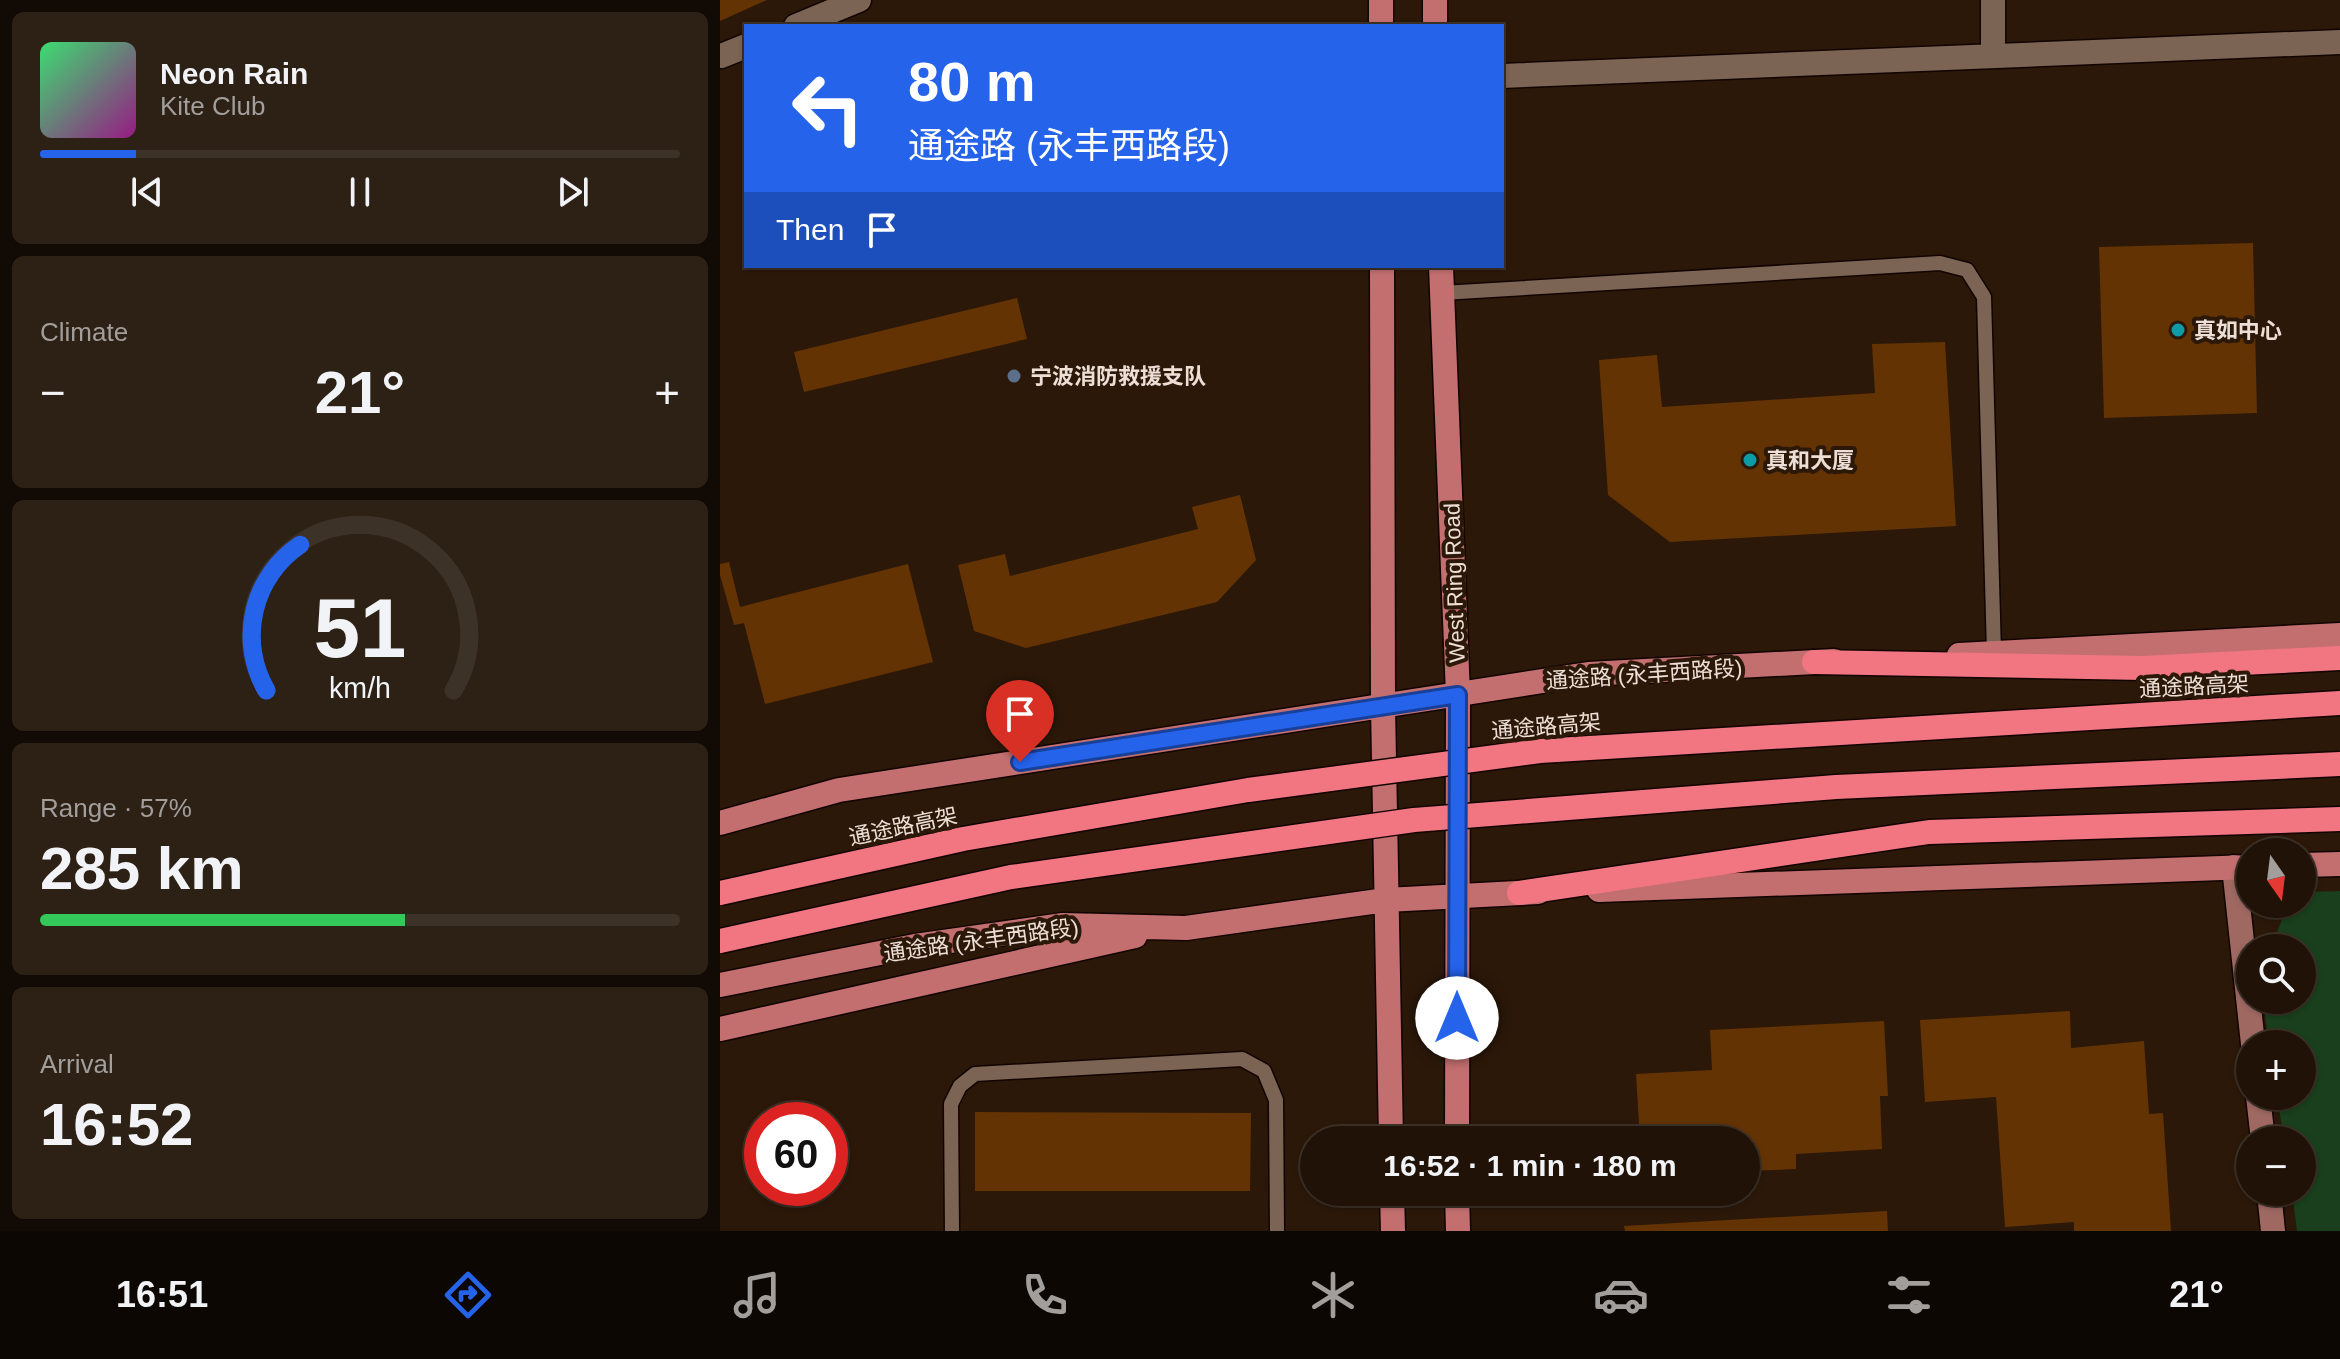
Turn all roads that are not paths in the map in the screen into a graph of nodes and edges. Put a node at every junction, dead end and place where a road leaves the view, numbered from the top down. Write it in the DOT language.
graph roads {
  1 [pos="859,0"];
  2 [pos="1381,0"];
  3 [pos="1435,0"];
  4 [pos="1993,0"];
  5 [pos="801,24"];
  6 [pos="1381,24"];
  7 [pos="1435,24"];
  8 [pos="2340,42"];
  9 [pos="744,47"];
  10 [pos="721,56"];
  11 [pos="1993,56"];
  12 [pos="1504,76"];
  13 [pos="1382,268"];
  14 [pos="1441,268"];
  15 [pos="1442,293"];
  16 [pos="2340,635"];
  17 [pos="1994,653"];
  18 [pos="2340,658"];
  19 [pos="1814,662"];
  20 [pos="1458,695"];
  21 [pos="2340,703"];
  22 [pos="1383,706"];
  23 [pos="2340,764"];
  24 [pos="2340,819"];
  25 [pos="723,821"];
  26 [pos="2340,864"];
  27 [pos="2316,865"];
  28 [pos="2236,867"];
  29 [pos="720,893"];
  30 [pos="1519,893"];
  31 [pos="1456,896"];
  32 [pos="1386,900"];
  33 [pos="2245,918"];
  34 [pos="1186,928"];
  35 [pos="720,941"];
  36 [pos="720,985"];
  37 [pos="720,1029"];
  38 [pos="2252,1030"];
  39 [pos="1391,1126"];
  40 [pos="1457,1126"];
  41 [pos="1392,1206"];
  42 [pos="1457,1206"];
  43 [pos="2270,1206"];
  44 [pos="952,1231"];
  45 [pos="1277,1231"];
  46 [pos="1393,1231"];
  47 [pos="1458,1231"];
  48 [pos="2273,1231"];
  1 -- 5 [label="street"];
  2 -- 6 [label="main road"];
  3 -- 7 [label="main road"];
  4 -- 11 [label="street"];
  8 -- 11 [label="street"];
  9 -- 10 [label="street"];
  11 -- 12 [label="street"];
  13 -- 22 [label="main road"];
  14 -- 15 [label="main road, West Ring Road"];
  15 -- 17 [label="lane"];
  15 -- 20 [label="main road, West Ring Road"];
  16 -- 17 [label="main road, 通途路 (永丰西路段)"];
  17 -- 19 [label="main road, 通途路 (永丰西路段)"];
  18 -- 19 [label="highway"];
  19 -- 20 [label="main road, 通途路 (永丰西路段)"];
  20 -- 22 [label="main road, 通途路 (永丰西路段)"];
  20 -- 31 [label="main road, West Ring Road"];
  21 -- 29 [label="highway, 通途路高架, bridge"];
  22 -- 25 [label="main road, 通途路 (永丰西路段)"];
  22 -- 32 [label="main road"];
  23 -- 35 [label="highway, bridge"];
  24 -- 30 [label="highway"];
  26 -- 27 [label="main road"];
  28 -- 30 [label="main road, 通途路 (永丰西路段)"];
  30 -- 31 [label="main road, 通途路 (永丰西路段)"];
  31 -- 32 [label="main road, 通途路 (永丰西路段)"];
  31 -- 40 [label="main road, West Ring Road"];
  32 -- 34 [label="main road, 通途路 (永丰西路段)"];
  32 -- 39 [label="main road"];
  33 -- 38 [label="street"];
  34 -- 36 [label="main road, 通途路 (永丰西路段)"];
  34 -- 37 [label="main road"];
  41 -- 46 [label="main road"];
  42 -- 47 [label="main road"];
  43 -- 48 [label="street"];
  44 -- 45 [label="lane"];
}
